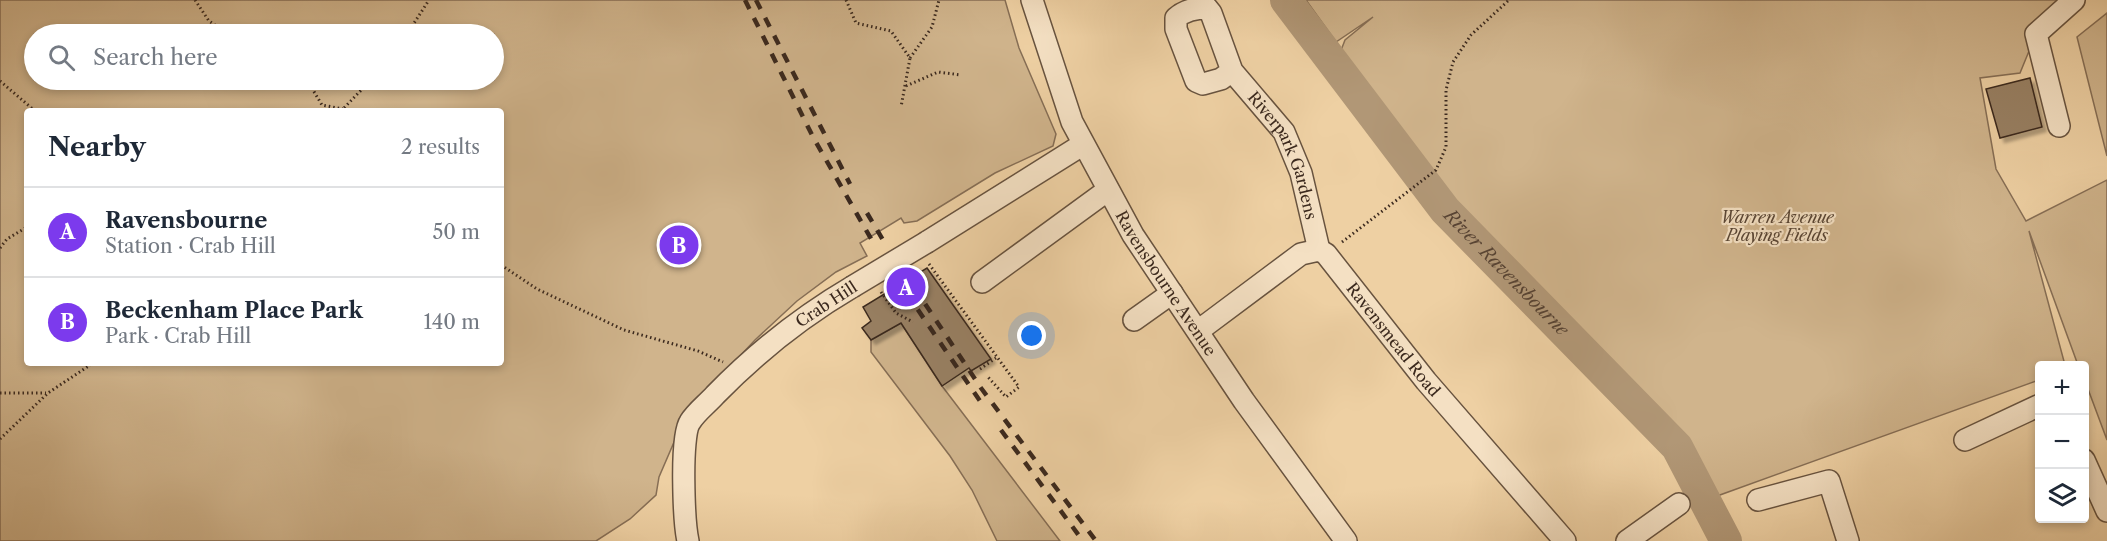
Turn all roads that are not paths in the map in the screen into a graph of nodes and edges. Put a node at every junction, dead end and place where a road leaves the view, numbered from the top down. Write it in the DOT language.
graph roads {
  1 [pos="1032,0"];
  2 [pos="2074,0"];
  3 [pos="1232,71"];
  4 [pos="2060,126"];
  5 [pos="1082,144"];
  6 [pos="1107,190"];
  7 [pos="1323,252"];
  8 [pos="982,282"];
  9 [pos="1172,293"];
  10 [pos="1134,320"];
  11 [pos="1198,331"];
  12 [pos="2035,407"];
  13 [pos="1965,440"];
  14 [pos="2089,469"];
  15 [pos="1758,500"];
  16 [pos="1679,504"];
  17 [pos="2107,511"];
  18 [pos="688,541"];
  19 [pos="1346,541"];
  20 [pos="1565,541"];
  21 [pos="1627,541"];
  22 [pos="1848,541"];
  1 -- 5 [label="street, Ravensbourne Avenue"];
  2 -- 4 [label="street"];
  3 -- 7 [label="street, Riverpark Gardens"];
  5 -- 6 [label="street, Ravensbourne Avenue"];
  5 -- 18 [label="street, Crab Hill, bridge"];
  6 -- 8 [label="street"];
  6 -- 9 [label="street, Ravensbourne Avenue"];
  7 -- 11 [label="street"];
  7 -- 20 [label="street, Ravensmead Road"];
  9 -- 10 [label="street"];
  9 -- 11 [label="street, Ravensbourne Avenue"];
  11 -- 19 [label="street, Ravensbourne Avenue"];
  12 -- 13 [label="street"];
  14 -- 17 [label="street"];
  15 -- 22 [label="street"];
  16 -- 21 [label="street"];
}
